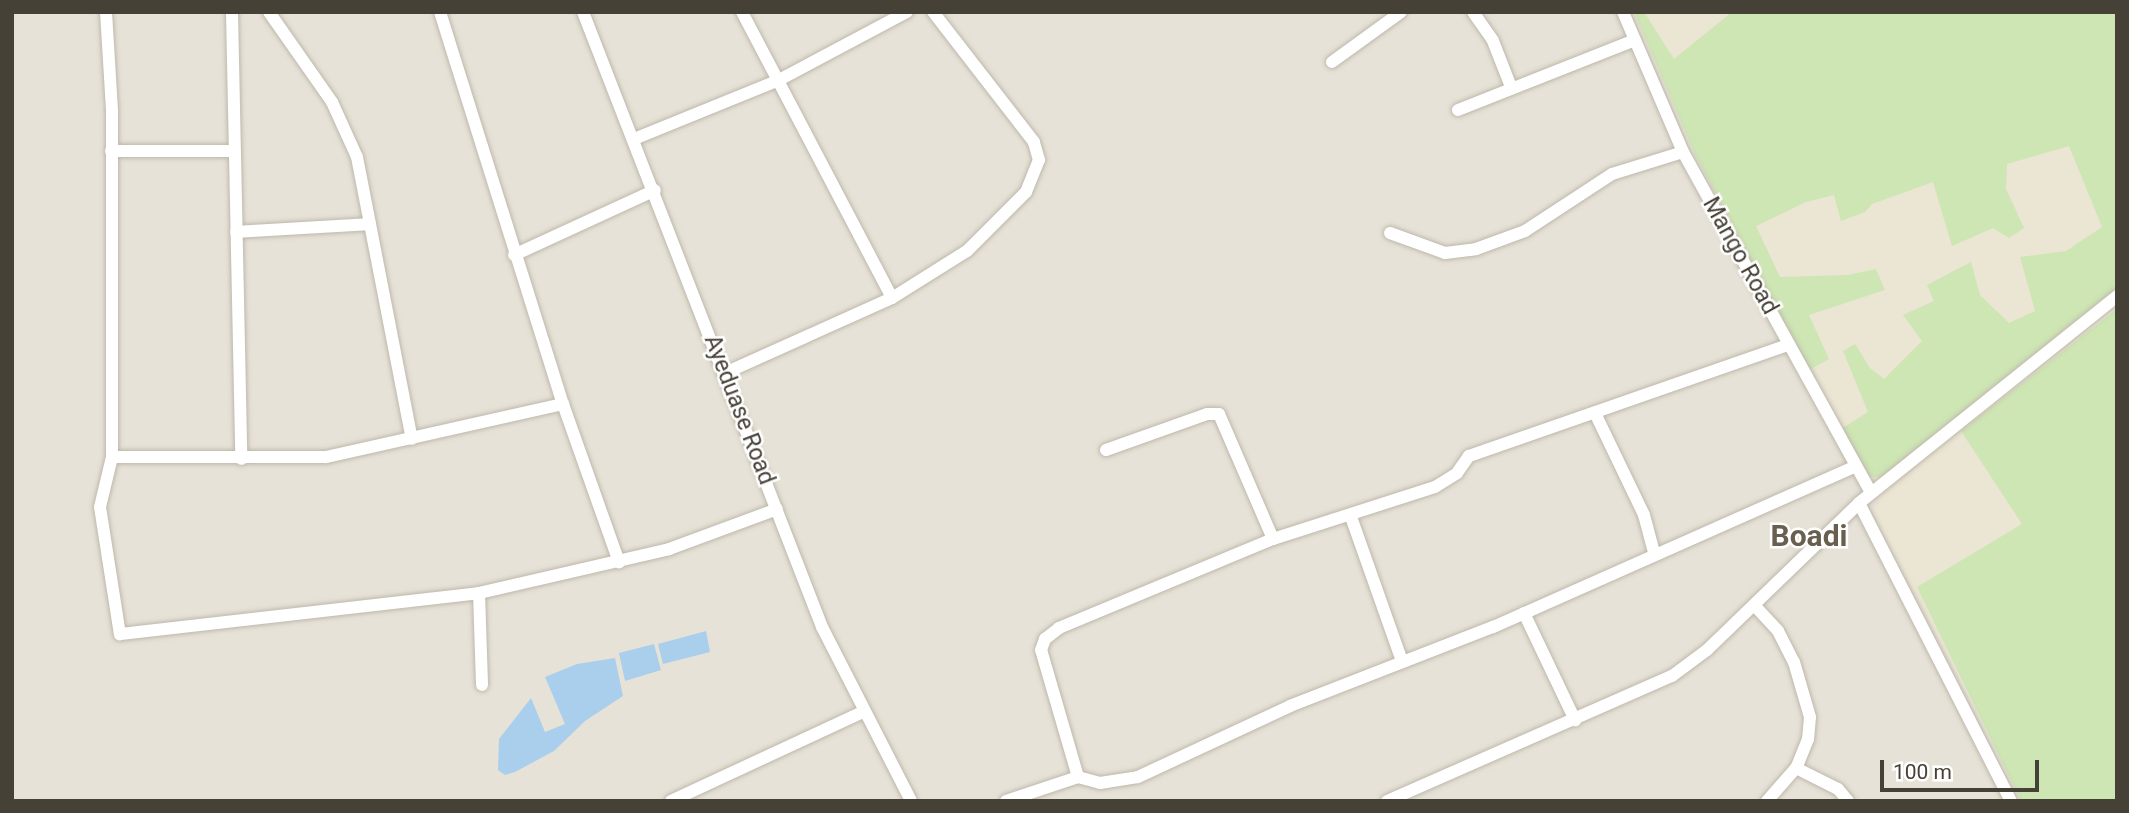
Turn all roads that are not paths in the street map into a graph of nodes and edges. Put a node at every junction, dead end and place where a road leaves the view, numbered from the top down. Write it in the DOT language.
graph roads {
  1 [pos="106,12"];
  2 [pos="232,12"];
  3 [pos="269,12"];
  4 [pos="440,12"];
  5 [pos="583,12"];
  6 [pos="741,12"];
  7 [pos="907,12"];
  8 [pos="933,12"];
  9 [pos="1401,12"];
  10 [pos="1473,12"];
  11 [pos="1623,12"];
  12 [pos="1635,40"];
  13 [pos="1332,62"];
  14 [pos="777,81"];
  15 [pos="1511,87"];
  16 [pos="1458,110"];
  17 [pos="634,139"];
  18 [pos="111,151"];
  19 [pos="233,151"];
  20 [pos="1683,152"];
  21 [pos="655,190"];
  22 [pos="370,223"];
  23 [pos="236,232"];
  24 [pos="1390,233"];
  25 [pos="514,255"];
  26 [pos="2117,296"];
  27 [pos="892,298"];
  28 [pos="1788,345"];
  29 [pos="725,373"];
  30 [pos="563,404"];
  31 [pos="1595,413"];
  32 [pos="412,439"];
  33 [pos="1106,450"];
  34 [pos="112,457"];
  35 [pos="241,460"];
  36 [pos="1854,467"];
  37 [pos="1871,493"];
  38 [pos="1859,503"];
  39 [pos="777,509"];
  40 [pos="1351,517"];
  41 [pos="1273,539"];
  42 [pos="1654,552"];
  43 [pos="619,562"];
  44 [pos="479,593"];
  45 [pos="1754,605"];
  46 [pos="1524,613"];
  47 [pos="1402,661"];
  48 [pos="482,685"];
  49 [pos="863,712"];
  50 [pos="1575,720"];
  51 [pos="1796,768"];
  52 [pos="1078,777"];
  53 [pos="671,801"];
  54 [pos="911,801"];
  55 [pos="1006,801"];
  56 [pos="1387,801"];
  57 [pos="1767,801"];
  58 [pos="1848,801"];
  59 [pos="2011,801"];
  1 -- 18 [label="street"];
  2 -- 19 [label="street"];
  3 -- 22 [label="street"];
  4 -- 25 [label="street"];
  5 -- 17 [label="street, Ayeduase Road"];
  6 -- 14 [label="street"];
  7 -- 14 [label="street"];
  8 -- 27 [label="street"];
  9 -- 13 [label="street"];
  10 -- 15 [label="street"];
  11 -- 12 [label="street, Mango Road"];
  12 -- 15 [label="street"];
  12 -- 20 [label="street, Mango Road"];
  14 -- 17 [label="street"];
  14 -- 27 [label="street"];
  15 -- 16 [label="street"];
  17 -- 21 [label="street, Ayeduase Road"];
  18 -- 19 [label="street"];
  18 -- 34 [label="street"];
  19 -- 23 [label="street"];
  20 -- 24 [label="street"];
  20 -- 28 [label="street, Mango Road"];
  21 -- 25 [label="street"];
  21 -- 29 [label="street, Ayeduase Road"];
  22 -- 23 [label="street"];
  22 -- 32 [label="street"];
  23 -- 35 [label="street"];
  25 -- 30 [label="street"];
  26 -- 37 [label="street"];
  27 -- 29 [label="street"];
  28 -- 31 [label="street"];
  28 -- 36 [label="street, Mango Road"];
  29 -- 39 [label="street, Ayeduase Road"];
  30 -- 32 [label="street"];
  30 -- 43 [label="street"];
  31 -- 40 [label="street"];
  31 -- 42 [label="street"];
  32 -- 35 [label="street"];
  33 -- 41 [label="street"];
  34 -- 35 [label="street"];
  34 -- 44 [label="street"];
  36 -- 37 [label="street, Mango Road"];
  36 -- 42 [label="street"];
  37 -- 38 [label="street"];
  38 -- 45 [label="street"];
  38 -- 59 [label="street"];
  39 -- 43 [label="street"];
  39 -- 49 [label="street, Ayeduase Road"];
  40 -- 41 [label="street"];
  40 -- 47 [label="street"];
  41 -- 52 [label="street"];
  42 -- 46 [label="street"];
  43 -- 44 [label="street"];
  44 -- 48 [label="street"];
  45 -- 50 [label="street"];
  45 -- 51 [label="street"];
  46 -- 47 [label="street"];
  46 -- 50 [label="street"];
  47 -- 52 [label="street"];
  49 -- 53 [label="street"];
  49 -- 54 [label="street, Ayeduase Road"];
  50 -- 56 [label="street"];
  51 -- 57 [label="street"];
  51 -- 58 [label="street"];
  52 -- 55 [label="street"];
}
